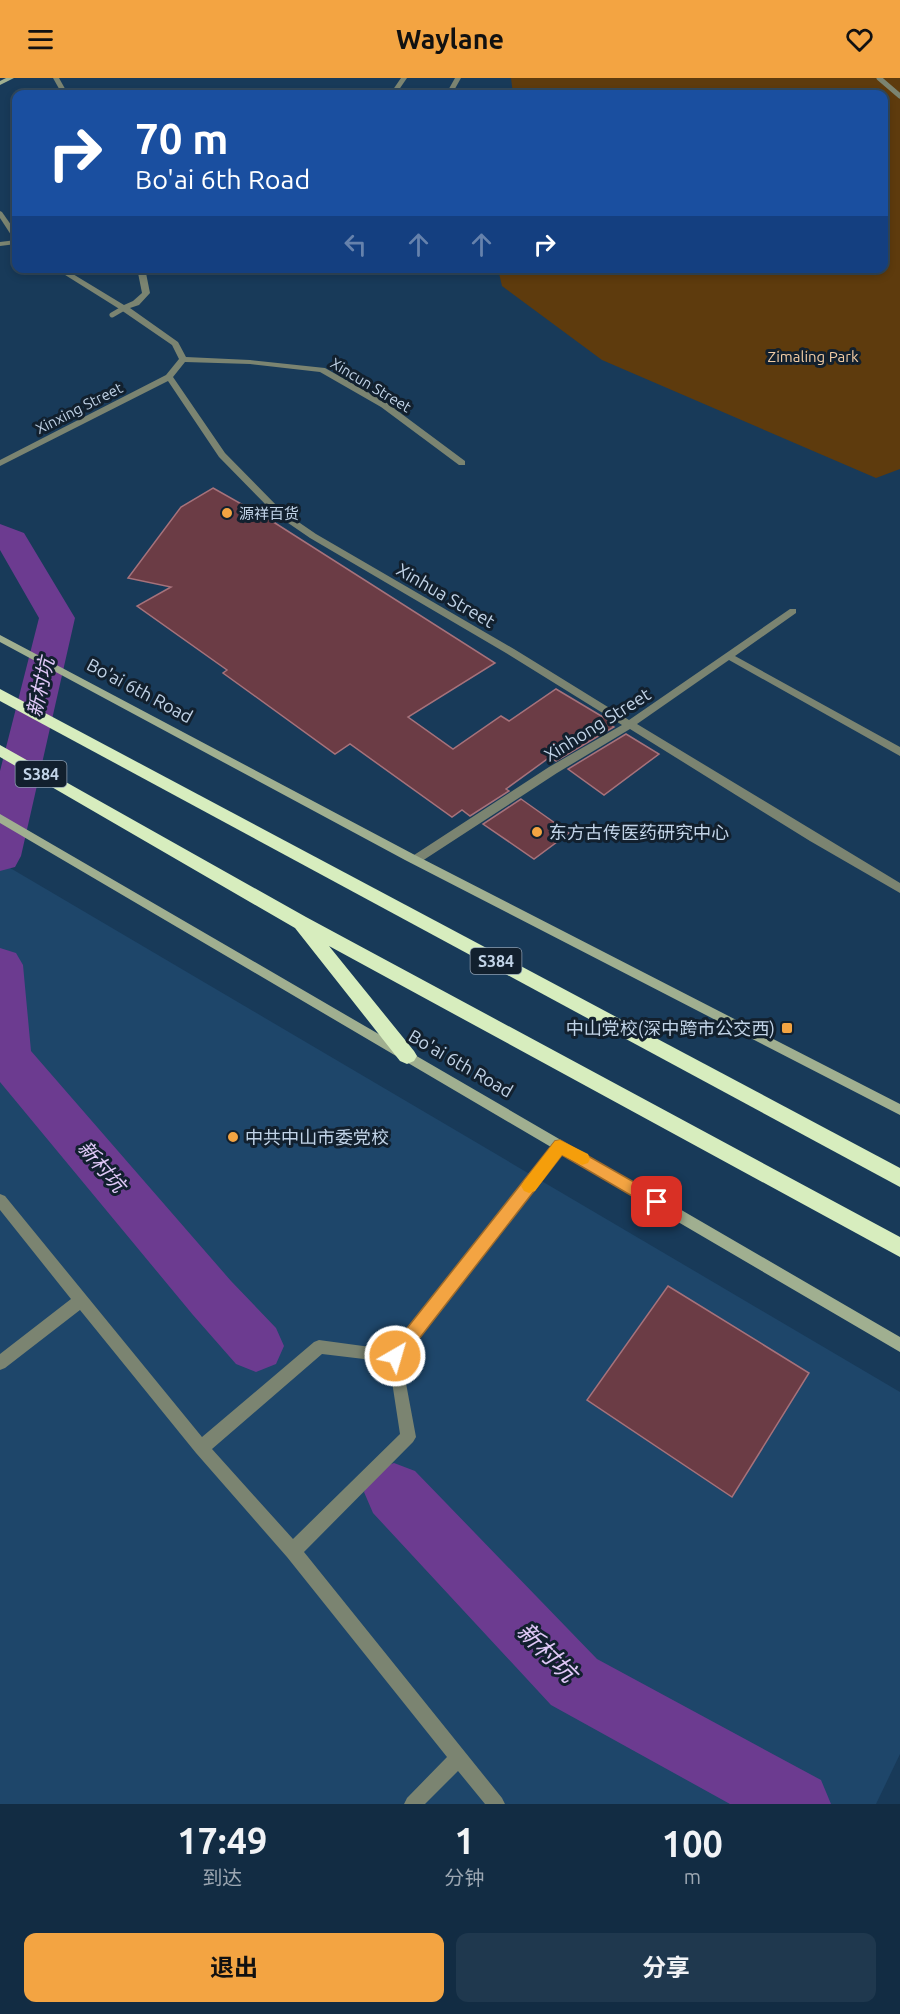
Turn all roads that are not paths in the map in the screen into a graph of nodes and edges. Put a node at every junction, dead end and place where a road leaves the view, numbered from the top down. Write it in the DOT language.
graph roads {
  1 [pos="10,78"];
  2 [pos="879,78"];
  3 [pos="0,83"];
  4 [pos="900,96"];
  5 [pos="0,213"];
  6 [pos="12,230"];
  7 [pos="65,273"];
  8 [pos="142,273"];
  9 [pos="124,308"];
  10 [pos="112,315"];
  11 [pos="183,359"];
  12 [pos="169,377"];
  13 [pos="0,463"];
  14 [pos="462,463"];
  15 [pos="793,611"];
  16 [pos="0,638"];
  17 [pos="730,657"];
  18 [pos="0,694"];
  19 [pos="629,725"];
  20 [pos="0,750"];
  21 [pos="900,752"];
  22 [pos="0,818"];
  23 [pos="415,860"];
  24 [pos="900,889"];
  25 [pos="300,922"];
  26 [pos="407,1056"];
  27 [pos="900,1110"];
  28 [pos="560,1146"];
  29 [pos="900,1178"];
  30 [pos="0,1200"];
  31 [pos="900,1248"];
  32 [pos="80,1301"];
  33 [pos="900,1345"];
  34 [pos="395,1356"];
  35 [pos="0,1363"];
  36 [pos="201,1448"];
  37 [pos="293,1551"];
  38 [pos="458,1758"];
  39 [pos="414,1804"];
  40 [pos="496,1804"];
  1 -- 3 [label="street"];
  2 -- 4 [label="lane"];
  5 -- 6 [label="street"];
  7 -- 9 [label="street"];
  8 -- 9 [label="street"];
  9 -- 10 [label="lane"];
  9 -- 11 [label="street"];
  11 -- 12 [label="street"];
  11 -- 14 [label="street, Xincun Street"];
  12 -- 13 [label="street, Xinxing Street"];
  12 -- 19 [label="street, Xinhua Street"];
  15 -- 17 [label="street, Xinhong Street"];
  16 -- 23 [label="street, Bo'ai 6th Road"];
  17 -- 19 [label="street, Xinhong Street"];
  17 -- 21 [label="street"];
  18 -- 29 [label="highway, S384"];
  19 -- 23 [label="street, Xinhong Street"];
  19 -- 24 [label="street, Xinhua Street"];
  20 -- 25 [label="highway, S384"];
  22 -- 26 [label="street, Bo'ai 6th Road"];
  23 -- 27 [label="street, Bo'ai 6th Road"];
  25 -- 26 [label="highway"];
  25 -- 31 [label="highway, S384"];
  26 -- 28 [label="street, Bo'ai 6th Road"];
  28 -- 33 [label="street, Bo'ai 6th Road"];
  28 -- 34 [label="street"];
  30 -- 32 [label="street"];
  32 -- 35 [label="street"];
  32 -- 36 [label="street"];
  34 -- 36 [label="street"];
  34 -- 37 [label="street"];
  36 -- 37 [label="street"];
  37 -- 38 [label="street"];
  38 -- 39 [label="street"];
  38 -- 40 [label="street"];
}
